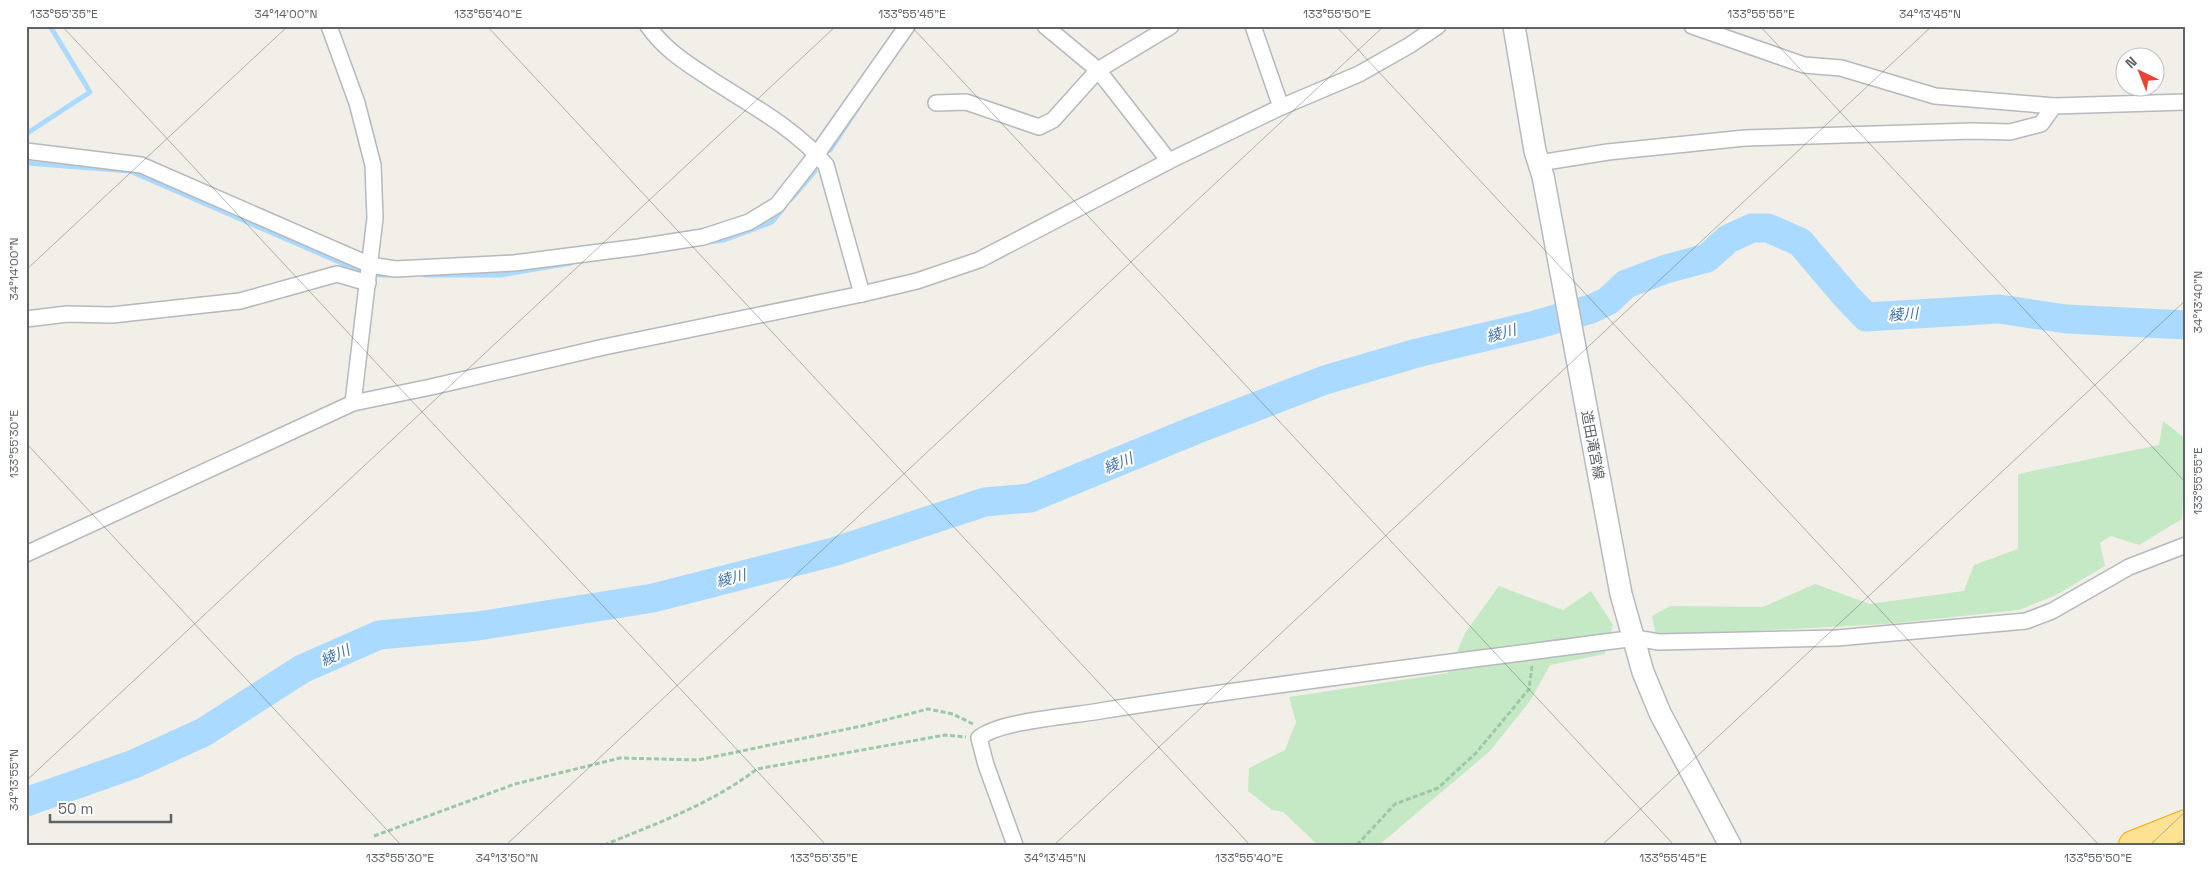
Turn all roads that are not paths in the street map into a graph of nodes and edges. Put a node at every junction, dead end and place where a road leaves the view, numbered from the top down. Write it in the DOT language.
graph roads {
  1 [pos="329,26"];
  2 [pos="648,26"];
  3 [pos="907,26"];
  4 [pos="1045,26"];
  5 [pos="1171,26"];
  6 [pos="1253,26"];
  7 [pos="1438,26"];
  8 [pos="1514,26"];
  9 [pos="1692,26"];
  10 [pos="1098,70"];
  11 [pos="936,102"];
  12 [pos="2186,102"];
  13 [pos="2054,106"];
  14 [pos="1281,108"];
  15 [pos="26,151"];
  16 [pos="817,154"];
  17 [pos="1169,161"];
  18 [pos="1539,163"];
  19 [pos="370,265"];
  20 [pos="368,283"];
  21 [pos="862,294"];
  22 [pos="26,318"];
  23 [pos="353,403"];
  24 [pos="2186,545"];
  25 [pos="26,554"];
  26 [pos="1635,638"];
  27 [pos="2186,824"];
  28 [pos="1015,845"];
  29 [pos="1730,845"];
  30 [pos="2133,845"];
  1 -- 19 [label="street"];
  2 -- 16 [label="street"];
  3 -- 16 [label="street"];
  4 -- 10 [label="street"];
  5 -- 10 [label="street"];
  6 -- 14 [label="street"];
  7 -- 14 [label="street"];
  8 -- 18 [label="main road, 造田滝宮線"];
  9 -- 13 [label="street"];
  10 -- 11 [label="street"];
  10 -- 17 [label="street"];
  12 -- 13 [label="street"];
  13 -- 18 [label="street"];
  14 -- 17 [label="street"];
  15 -- 19 [label="street"];
  16 -- 19 [label="street"];
  16 -- 21 [label="street"];
  17 -- 21 [label="street"];
  18 -- 26 [label="main road, 造田滝宮線"];
  19 -- 20 [label="street"];
  20 -- 22 [label="street"];
  20 -- 23 [label="street"];
  21 -- 23 [label="street"];
  23 -- 25 [label="street"];
  24 -- 26 [label="street"];
  26 -- 28 [label="street"];
  26 -- 29 [label="main road, 造田滝宮線"];
  27 -- 30 [label="highway"];
}
